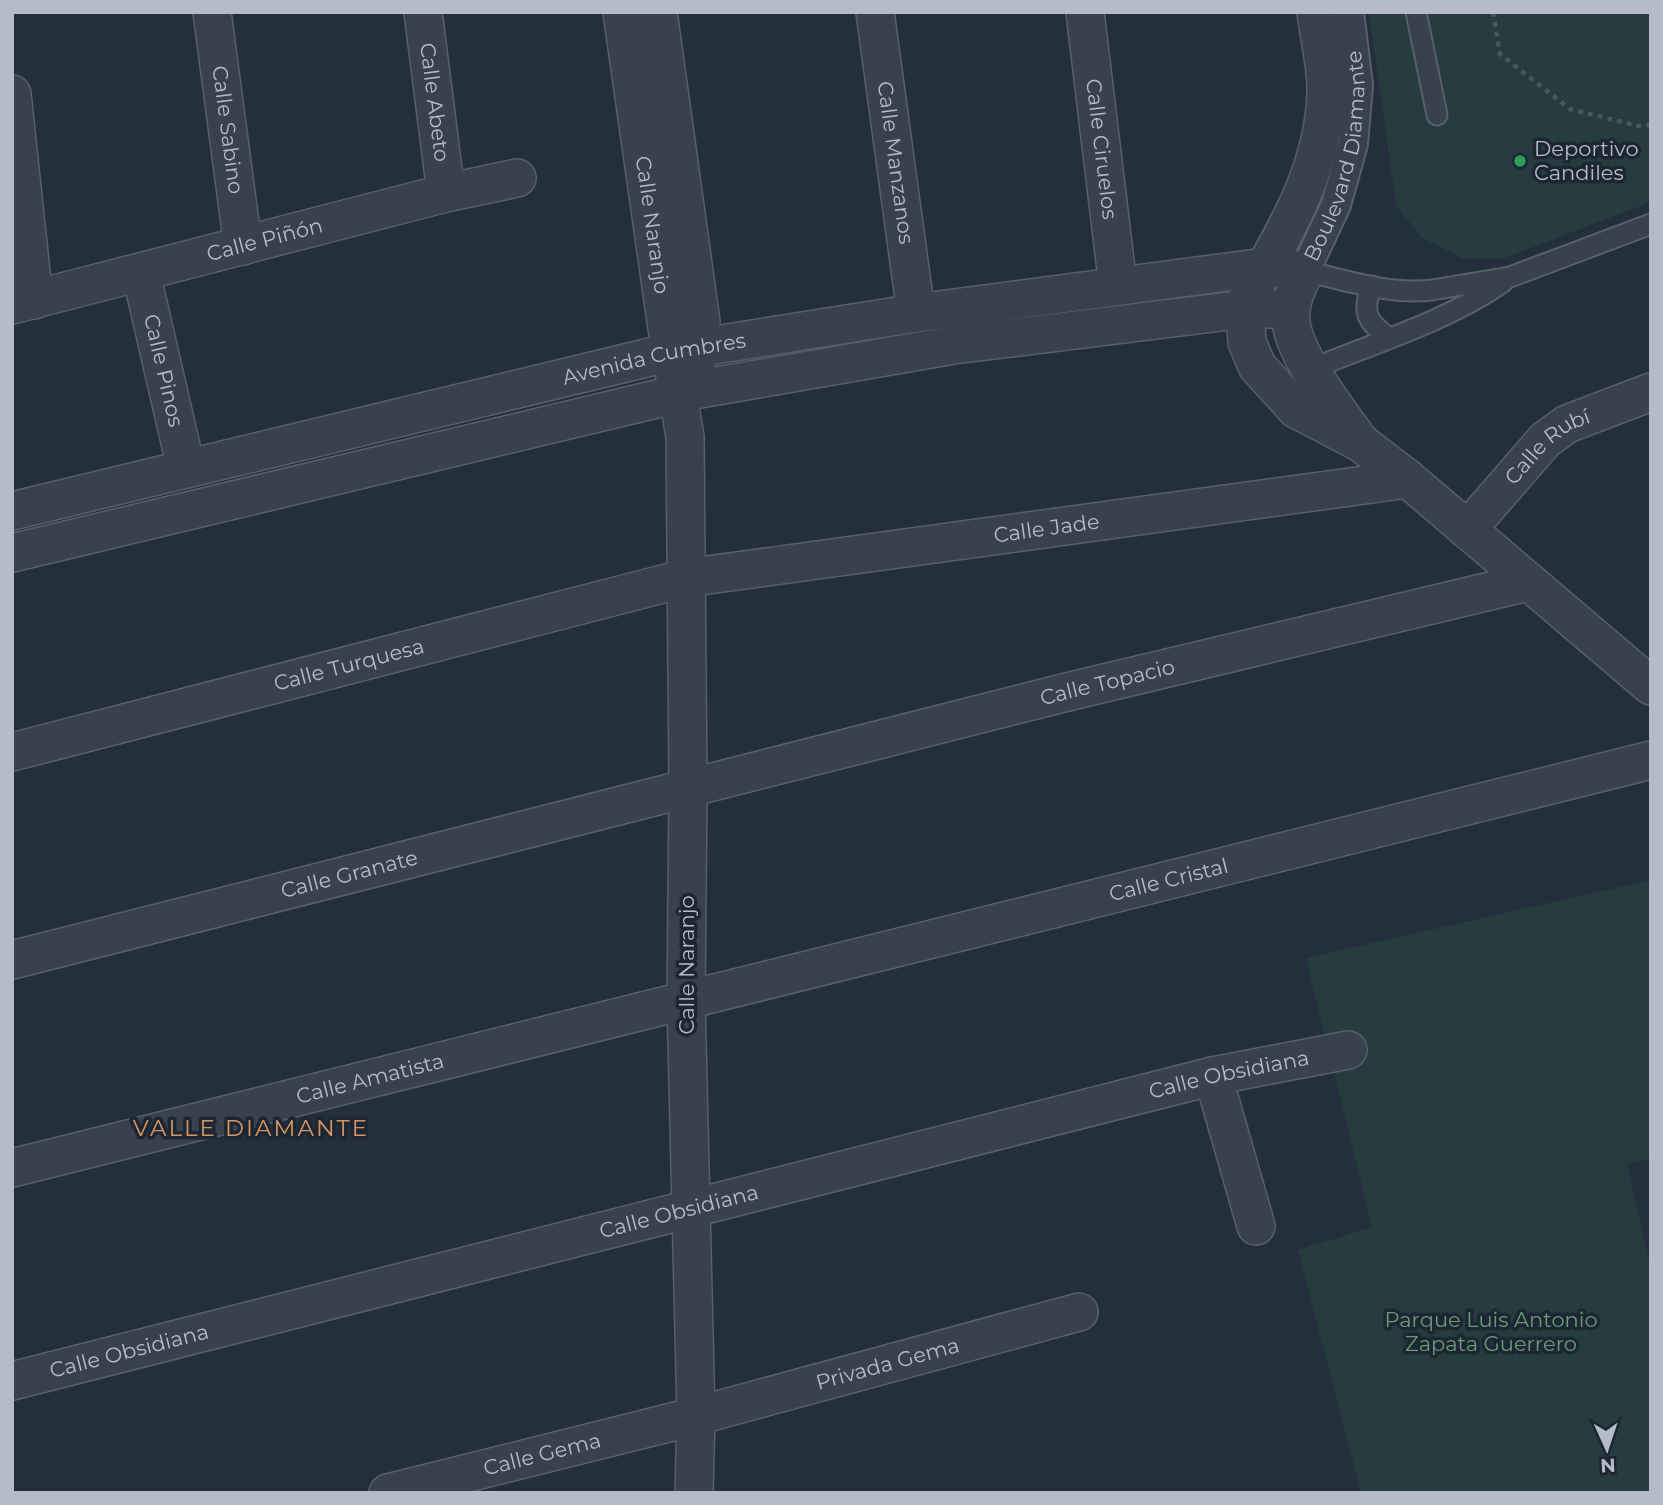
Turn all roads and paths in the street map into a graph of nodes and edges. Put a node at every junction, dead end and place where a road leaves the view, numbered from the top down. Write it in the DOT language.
graph roads {
  1 [pos="212,12"];
  2 [pos="423,12"];
  3 [pos="622,12"];
  4 [pos="657,12"];
  5 [pos="875,12"];
  6 [pos="1085,12"];
  7 [pos="1316,12"];
  8 [pos="1349,12"];
  9 [pos="1416,12"];
  10 [pos="1493,12"];
  11 [pos="12,94"];
  12 [pos="1437,115"];
  13 [pos="1651,125"];
  14 [pos="517,178"];
  15 [pos="446,193"];
  16 [pos="1651,224"];
  17 [pos="243,246"];
  18 [pos="1265,267"];
  19 [pos="1305,271"];
  20 [pos="141,273"];
  21 [pos="1510,277"];
  22 [pos="1118,286"];
  23 [pos="1372,286"];
  24 [pos="23,303"];
  25 [pos="1245,309"];
  26 [pos="1291,309"];
  27 [pos="916,313"];
  28 [pos="1389,338"];
  29 [pos="685,350"];
  30 [pos="1312,369"];
  31 [pos="685,392"];
  32 [pos="1651,392"];
  33 [pos="1361,443"];
  34 [pos="186,468"];
  35 [pos="1408,480"];
  36 [pos="12,511"];
  37 [pos="1467,530"];
  38 [pos="12,553"];
  39 [pos="687,578"];
  40 [pos="1528,582"];
  41 [pos="1650,684"];
  42 [pos="12,752"];
  43 [pos="1651,760"];
  44 [pos="688,788"];
  45 [pos="12,960"];
  46 [pos="686,1000"];
  47 [pos="1348,1050"];
  48 [pos="1213,1076"];
  49 [pos="12,1168"];
  50 [pos="691,1207"];
  51 [pos="1256,1226"];
  52 [pos="1079,1311"];
  53 [pos="12,1381"];
  54 [pos="696,1416"];
  55 [pos="388,1493"];
  56 [pos="694,1493"];
  1 -- 17 [label="street, Calle Sabino"];
  2 -- 15 [label="street, Calle Abeto"];
  3 -- 29 [label="street, Calle Naranjo"];
  4 -- 29 [label="street, Calle Naranjo"];
  5 -- 27 [label="street, Calle Manzanos"];
  6 -- 22 [label="street, Calle Ciruelos"];
  7 -- 18 [label="street, Boulevard Diamante"];
  8 -- 19 [label="street, Boulevard Diamante"];
  9 -- 12 [label="lane"];
  10 -- 13 [label="path"];
  11 -- 24 [label="street"];
  14 -- 15 [label="street, Calle Piñón"];
  15 -- 17 [label="street, Calle Piñón"];
  16 -- 21 [label="lane"];
  17 -- 20 [label="street, Calle Piñón"];
  18 -- 19 [label="street, Avenida Cumbres"];
  18 -- 22 [label="street, Avenida Cumbres"];
  18 -- 25 [label="street, Boulevard Diamante"];
  19 -- 23 [label="lane"];
  19 -- 26 [label="street, Boulevard Diamante"];
  20 -- 24 [label="street, Calle Piñón"];
  20 -- 34 [label="street, Calle Pinos"];
  21 -- 23 [label="lane"];
  21 -- 28 [label="lane"];
  22 -- 27 [label="street, Avenida Cumbres"];
  23 -- 28 [label="lane"];
  25 -- 26 [label="street, Avenida Cumbres"];
  25 -- 31 [label="street, Avenida Cumbres"];
  25 -- 33 [label="street, Boulevard Diamante"];
  26 -- 30 [label="street, Boulevard Diamante"];
  27 -- 29 [label="street, Avenida Cumbres"];
  28 -- 30 [label="lane"];
  29 -- 31 [label="street, Calle Naranjo"];
  29 -- 34 [label="street, Avenida Cumbres"];
  30 -- 33 [label="street, Boulevard Diamante"];
  31 -- 38 [label="street, Avenida Cumbres"];
  31 -- 39 [label="street, Calle Naranjo"];
  32 -- 37 [label="street, Calle Rubí"];
  33 -- 35 [label="street, Boulevard Diamante"];
  34 -- 36 [label="street, Avenida Cumbres"];
  35 -- 37 [label="street, Boulevard Diamante"];
  35 -- 39 [label="street, Calle Jade"];
  37 -- 40 [label="street, Boulevard Diamante"];
  39 -- 42 [label="street, Calle Turquesa"];
  39 -- 44 [label="street, Calle Naranjo"];
  40 -- 41 [label="street, Boulevard Diamante"];
  40 -- 44 [label="street, Calle Topacio"];
  43 -- 46 [label="street, Calle Cristal"];
  44 -- 45 [label="street, Calle Granate"];
  44 -- 46 [label="street, Calle Naranjo"];
  46 -- 49 [label="street, Calle Amatista"];
  46 -- 50 [label="street, Calle Naranjo"];
  47 -- 48 [label="street, Calle Obsidiana"];
  48 -- 50 [label="street, Calle Obsidiana"];
  48 -- 51 [label="street"];
  50 -- 53 [label="street, Calle Obsidiana"];
  50 -- 54 [label="street, Calle Naranjo"];
  52 -- 54 [label="street, Privada Gema"];
  54 -- 55 [label="street, Calle Gema"];
  54 -- 56 [label="street, Calle Naranjo"];
}
